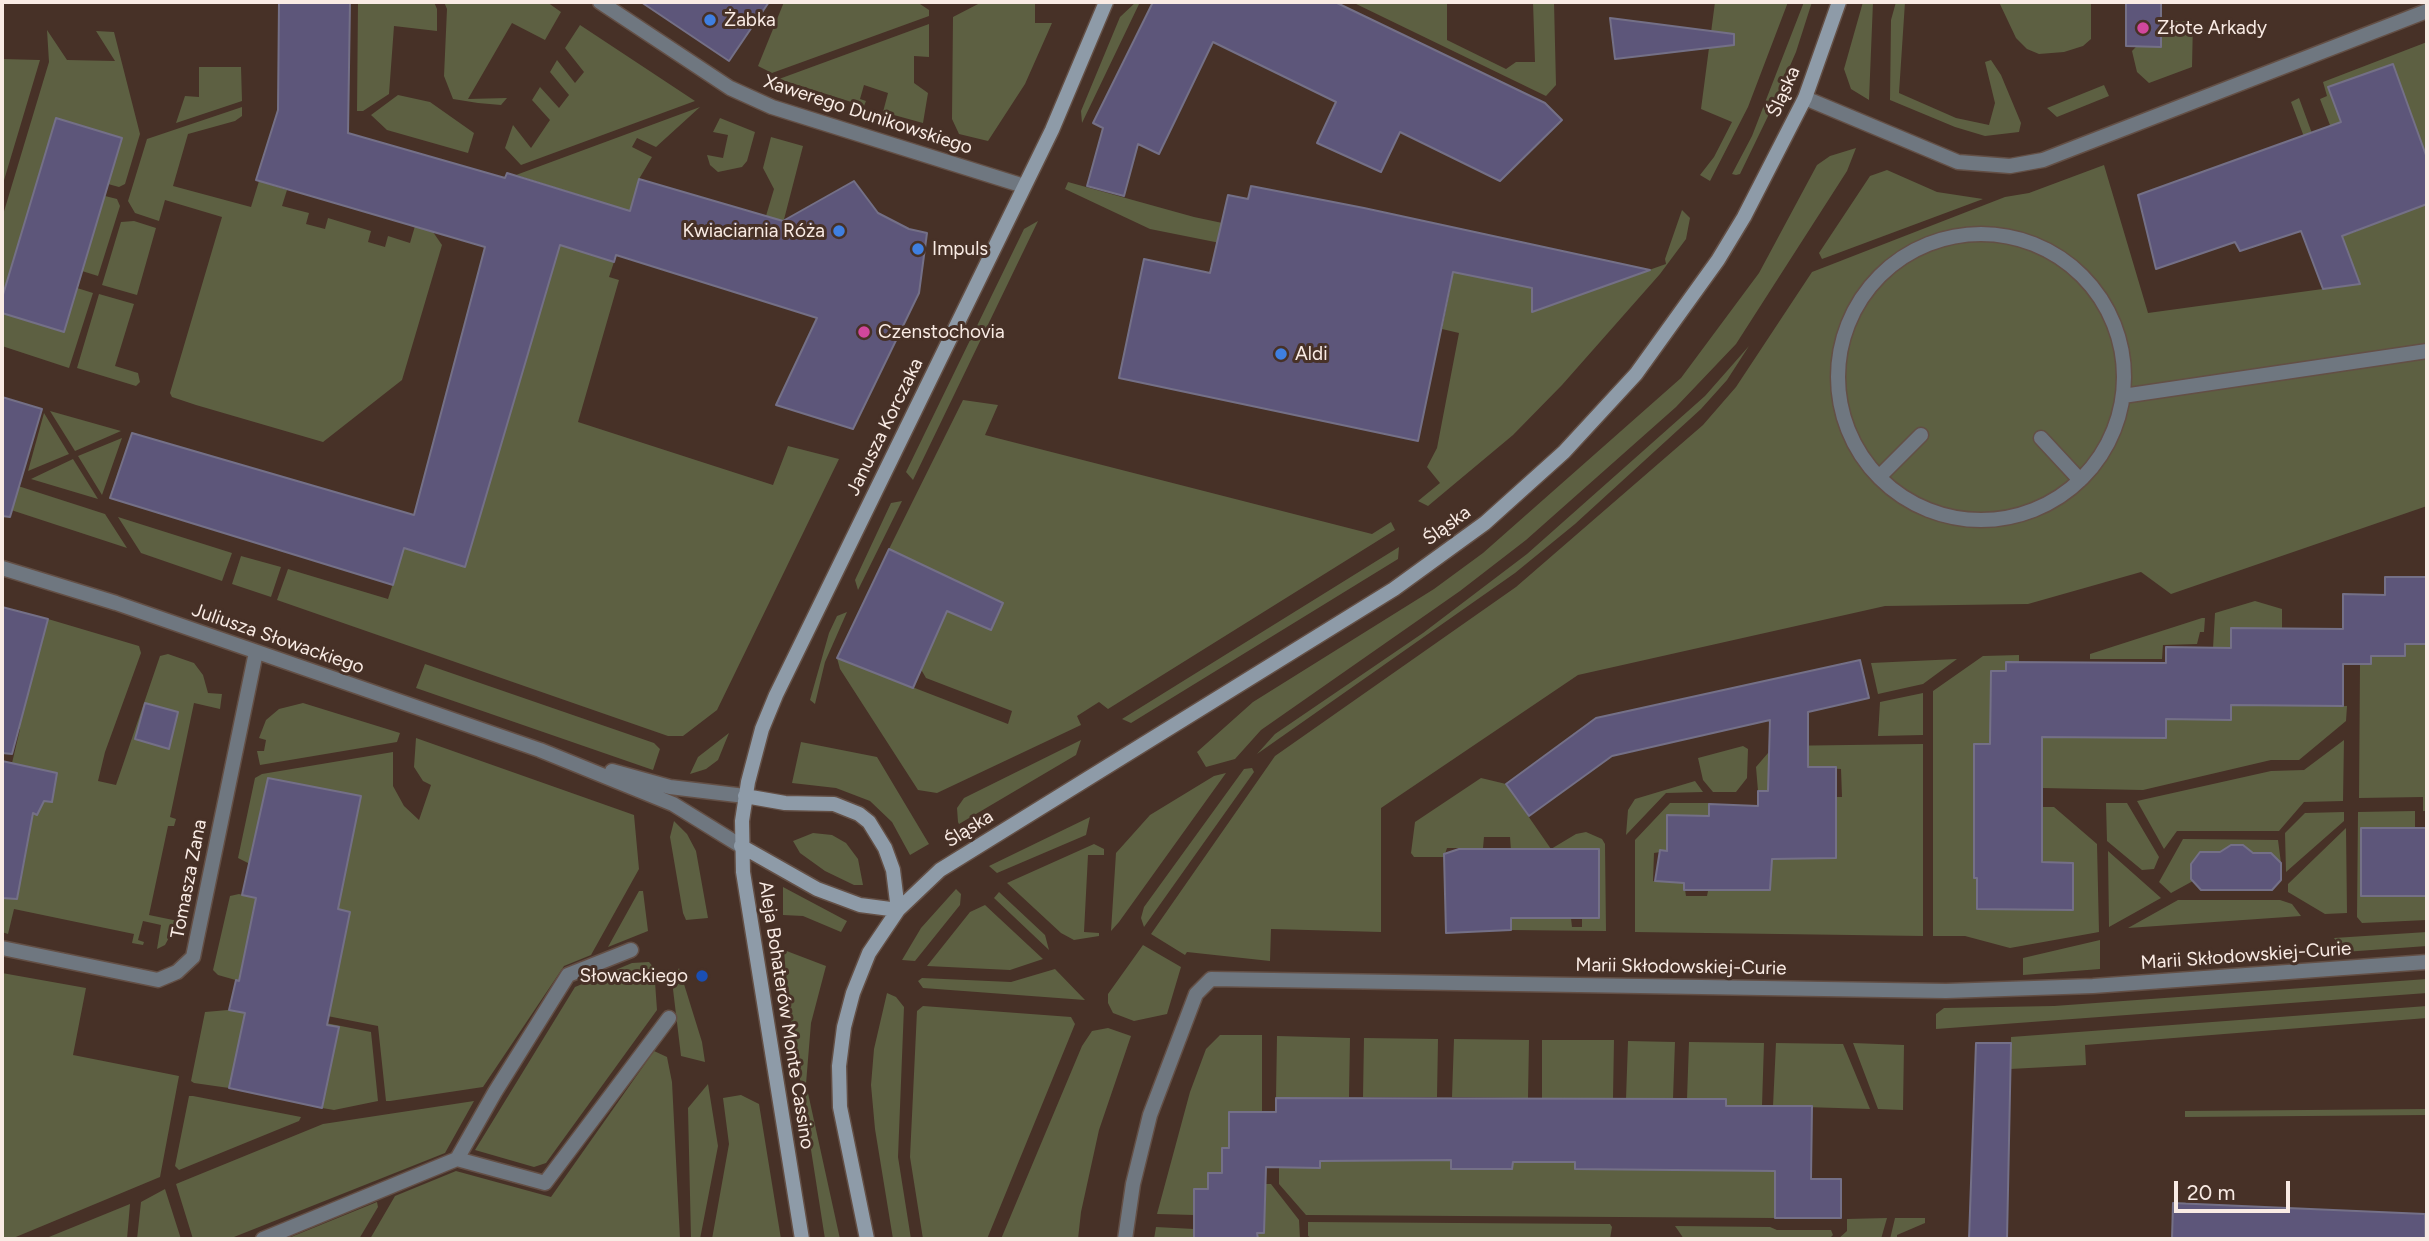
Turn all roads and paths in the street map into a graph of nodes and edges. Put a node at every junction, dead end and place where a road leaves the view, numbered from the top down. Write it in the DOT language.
graph roads {
  1 [pos="600,2"];
  2 [pos="1106,2"];
  3 [pos="1839,2"];
  4 [pos="2427,11"];
  5 [pos="1805,98"];
  6 [pos="1024,186"];
  7 [pos="2427,351"];
  8 [pos="2123,397"];
  9 [pos="1921,435"];
  10 [pos="2041,438"];
  11 [pos="1879,477"];
  12 [pos="2080,480"];
  13 [pos="2,568"];
  14 [pos="256,652"];
  15 [pos="540,750"];
  16 [pos="745,796"];
  17 [pos="741,846"];
  18 [pos="898,910"];
  19 [pos="2,948"];
  20 [pos="631,950"];
  21 [pos="2427,962"];
  22 [pos="669,1018"];
  23 [pos="457,1159"];
  24 [pos="263,1239"];
  25 [pos="802,1239"];
  26 [pos="867,1239"];
  27 [pos="1125,1239"];
  1 -- 6 [label="street, Xawerego Dunikowskiego"];
  2 -- 6 [label="street, Janusza Korczaka"];
  3 -- 5 [label="street, Śląska"];
  4 -- 5 [label="street"];
  5 -- 18 [label="street, Śląska"];
  6 -- 16 [label="street, Janusza Korczaka"];
  7 -- 8 [label="street"];
  8 -- 11 [label="street"];
  8 -- 12 [label="street"];
  9 -- 11 [label="street"];
  10 -- 12 [label="street"];
  11 -- 12 [label="street"];
  13 -- 14 [label="street, Juliusza Słowackiego"];
  14 -- 15 [label="street, Juliusza Słowackiego"];
  14 -- 19 [label="street, Tomasza Zana"];
  15 -- 16 [label="street"];
  15 -- 17 [label="street"];
  16 -- 17 [label="street, Aleja Bohaterów Monte Cassino"];
  16 -- 18 [label="street"];
  17 -- 18 [label="street"];
  17 -- 25 [label="street, Aleja Bohaterów Monte Cassino"];
  18 -- 26 [label="street, Aleja Bohaterów Monte Cassino"];
  20 -- 23 [label="street"];
  21 -- 27 [label="street, Marii Skłodowskiej-Curie"];
  22 -- 23 [label="street"];
  23 -- 24 [label="street"];
}
